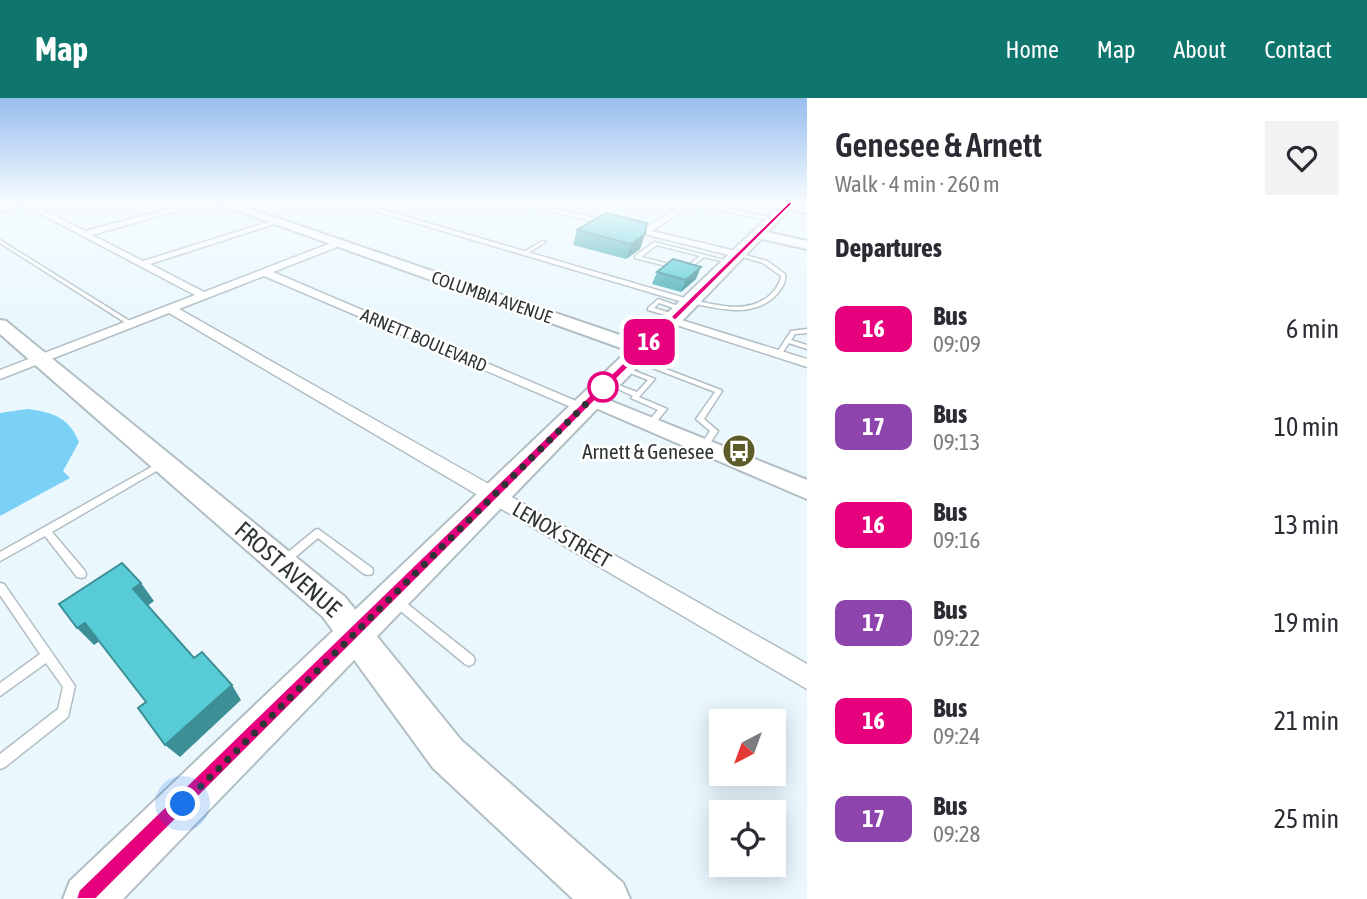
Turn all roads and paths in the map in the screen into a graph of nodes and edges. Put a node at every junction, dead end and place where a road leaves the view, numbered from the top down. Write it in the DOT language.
graph roads {
  1 [pos="97,240"];
  2 [pos="215,240"];
  3 [pos="331,240"];
  4 [pos="481,240"];
  5 [pos="676,240"];
  6 [pos="751,240"];
  7 [pos="786,240"];
  8 [pos="0,241"];
  9 [pos="544,242"];
  10 [pos="339,243"];
  11 [pos="807,245"];
  12 [pos="524,253"];
  13 [pos="703,255"];
  14 [pos="735,256"];
  15 [pos="142,264"];
  16 [pos="264,272"];
  17 [pos="204,296"];
  18 [pos="170,309"];
  19 [pos="679,312"];
  20 [pos="131,324"];
  21 [pos="0,325"];
  22 [pos="807,331"];
  23 [pos="787,341"];
  24 [pos="807,347"];
  25 [pos="779,354"];
  26 [pos="632,359"];
  27 [pos="41,360"];
  28 [pos="807,363"];
  29 [pos="0,375"];
  30 [pos="638,395"];
  31 [pos="594,396"];
  32 [pos="650,424"];
  33 [pos="704,446"];
  34 [pos="164,463"];
  35 [pos="807,490"];
  36 [pos="494,495"];
  37 [pos="46,531"];
  38 [pos="0,557"];
  39 [pos="282,562"];
  40 [pos="368,571"];
  41 [pos="81,575"];
  42 [pos="0,587"];
  43 [pos="392,597"];
  44 [pos="356,632"];
  45 [pos="47,656"];
  46 [pos="469,660"];
  47 [pos="807,677"];
  48 [pos="0,690"];
  49 [pos="0,762"];
  50 [pos="88,899"];
  51 [pos="607,899"];
  1 -- 15 [label="street"];
  2 -- 15 [label="street"];
  3 -- 10 [label="street, COLUMBIA AVENUE"];
  4 -- 12 [label="street"];
  5 -- 14 [label="street"];
  6 -- 14 [label="main road"];
  7 -- 11 [label="street"];
  8 -- 20 [label="lane"];
  9 -- 12 [label="lane"];
  10 -- 16 [label="street"];
  10 -- 26 [label="street, COLUMBIA AVENUE"];
  12 -- 19 [label="street"];
  13 -- 13 [label="lane"];
  13 -- 14 [label="lane"];
  14 -- 19 [label="main road"];
  14 -- 19 [label="lane"];
  15 -- 17 [label="street"];
  16 -- 17 [label="street"];
  16 -- 31 [label="street, ARNETT BOULEVARD"];
  17 -- 18 [label="street"];
  18 -- 20 [label="street"];
  18 -- 36 [label="street, LENOX STREET"];
  19 -- 25 [label="street"];
  19 -- 26 [label="main road"];
  20 -- 27 [label="street"];
  21 -- 27 [label="street, FROST AVENUE"];
  22 -- 23 [label="lane"];
  23 -- 24 [label="lane"];
  23 -- 25 [label="lane"];
  25 -- 28 [label="street"];
  26 -- 30 [label="lane"];
  26 -- 31 [label="main road"];
  26 -- 33 [label="lane"];
  27 -- 29 [label="street"];
  27 -- 34 [label="street, FROST AVENUE"];
  30 -- 31 [label="lane"];
  30 -- 32 [label="lane"];
  31 -- 32 [label="street, ARNETT BOULEVARD"];
  31 -- 36 [label="main road"];
  32 -- 33 [label="street, ARNETT BOULEVARD"];
  33 -- 35 [label="street, ARNETT BOULEVARD"];
  34 -- 37 [label="lane"];
  34 -- 39 [label="street, FROST AVENUE"];
  36 -- 43 [label="main road"];
  36 -- 47 [label="street, LENOX STREET"];
  37 -- 38 [label="lane"];
  37 -- 41 [label="lane"];
  39 -- 40 [label="lane"];
  39 -- 44 [label="street, FROST AVENUE"];
  42 -- 45 [label="lane"];
  43 -- 44 [label="main road"];
  43 -- 46 [label="lane"];
  44 -- 50 [label="main road"];
  44 -- 51 [label="street, FROST AVENUE"];
  45 -- 48 [label="lane"];
  45 -- 49 [label="lane"];
}
